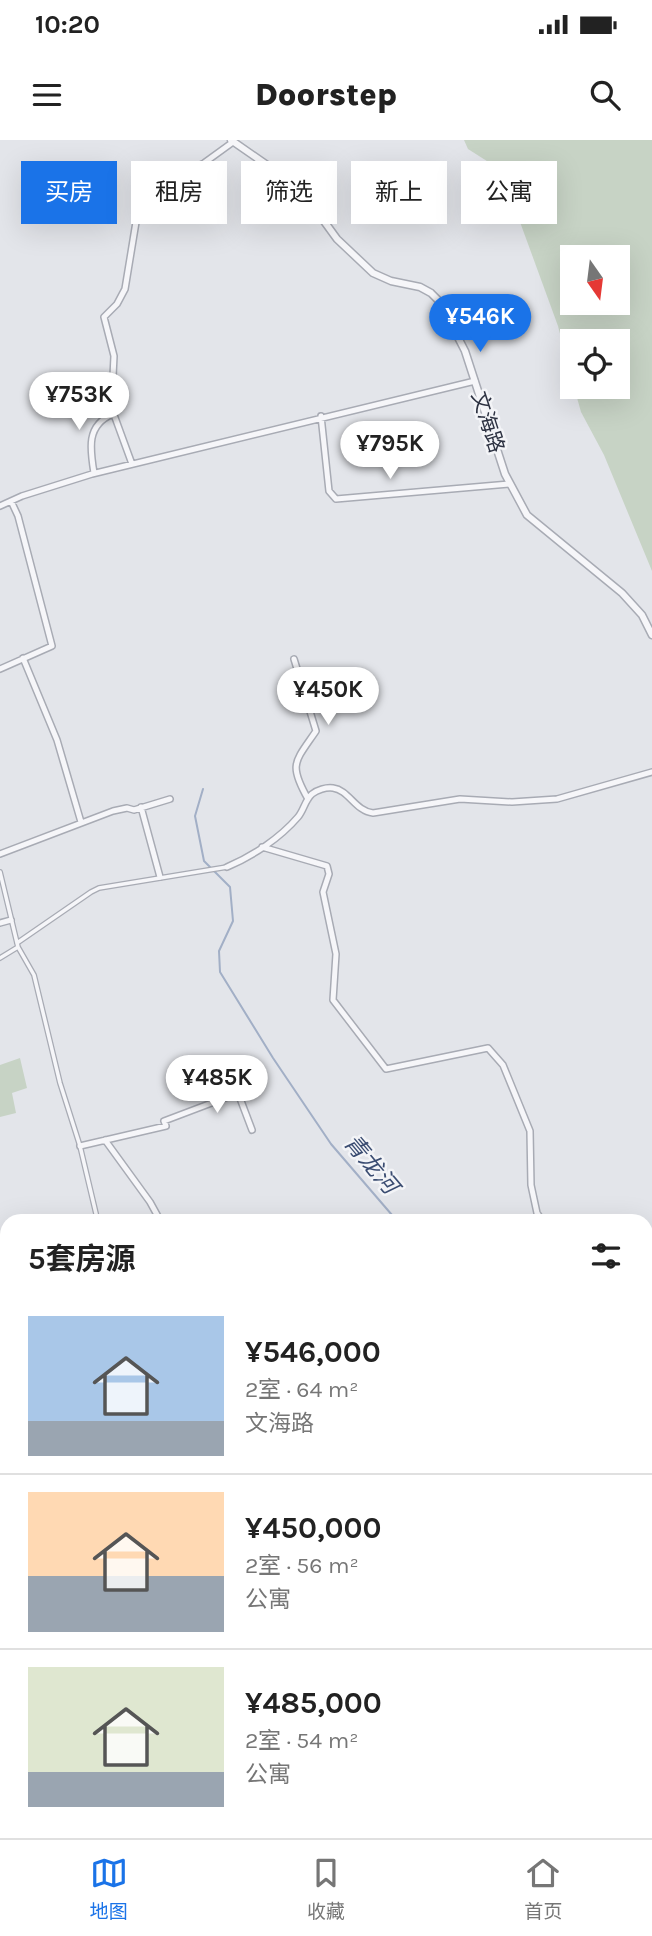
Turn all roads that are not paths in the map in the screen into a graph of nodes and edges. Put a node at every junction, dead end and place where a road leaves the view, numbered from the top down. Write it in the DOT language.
graph roads {
  1 [pos="232,141"];
  2 [pos="475,381"];
  3 [pos="113,414"];
  4 [pos="321,416"];
  5 [pos="132,464"];
  6 [pos="93,473"];
  7 [pos="509,484"];
  8 [pos="11,501"];
  9 [pos="0,506"];
  10 [pos="652,635"];
  11 [pos="23,658"];
  12 [pos="294,659"];
  13 [pos="0,669"];
  14 [pos="652,772"];
  15 [pos="170,799"];
  16 [pos="308,799"];
  17 [pos="141,807"];
  18 [pos="82,822"];
  19 [pos="262,847"];
  20 [pos="0,854"];
  21 [pos="227,867"];
  22 [pos="0,872"];
  23 [pos="160,877"];
  24 [pos="11,920"];
  25 [pos="0,923"];
  26 [pos="18,945"];
  27 [pos="0,958"];
  28 [pos="252,1130"];
  29 [pos="105,1140"];
  30 [pos="80,1146"];
  31 [pos="96,1214"];
  32 [pos="157,1214"];
  33 [pos="538,1214"];
  1 -- 2 [label="street, 文海路"];
  1 -- 3 [label="street"];
  2 -- 4 [label="street"];
  2 -- 7 [label="street, 文海路"];
  3 -- 5 [label="street"];
  3 -- 6 [label="street"];
  4 -- 5 [label="street"];
  4 -- 7 [label="street"];
  5 -- 6 [label="street"];
  6 -- 8 [label="street"];
  7 -- 10 [label="street, 文海路"];
  8 -- 9 [label="street"];
  8 -- 11 [label="street"];
  11 -- 13 [label="street"];
  11 -- 18 [label="street"];
  12 -- 16 [label="street"];
  14 -- 16 [label="street"];
  15 -- 17 [label="street"];
  16 -- 19 [label="street"];
  17 -- 18 [label="street"];
  17 -- 23 [label="street"];
  18 -- 20 [label="street"];
  19 -- 21 [label="street"];
  19 -- 33 [label="street"];
  21 -- 23 [label="street"];
  22 -- 24 [label="street"];
  23 -- 26 [label="street"];
  24 -- 25 [label="street"];
  24 -- 26 [label="street"];
  26 -- 27 [label="street"];
  26 -- 30 [label="street"];
  28 -- 29 [label="street"];
  29 -- 30 [label="street"];
  29 -- 32 [label="street"];
  30 -- 31 [label="street"];
}
